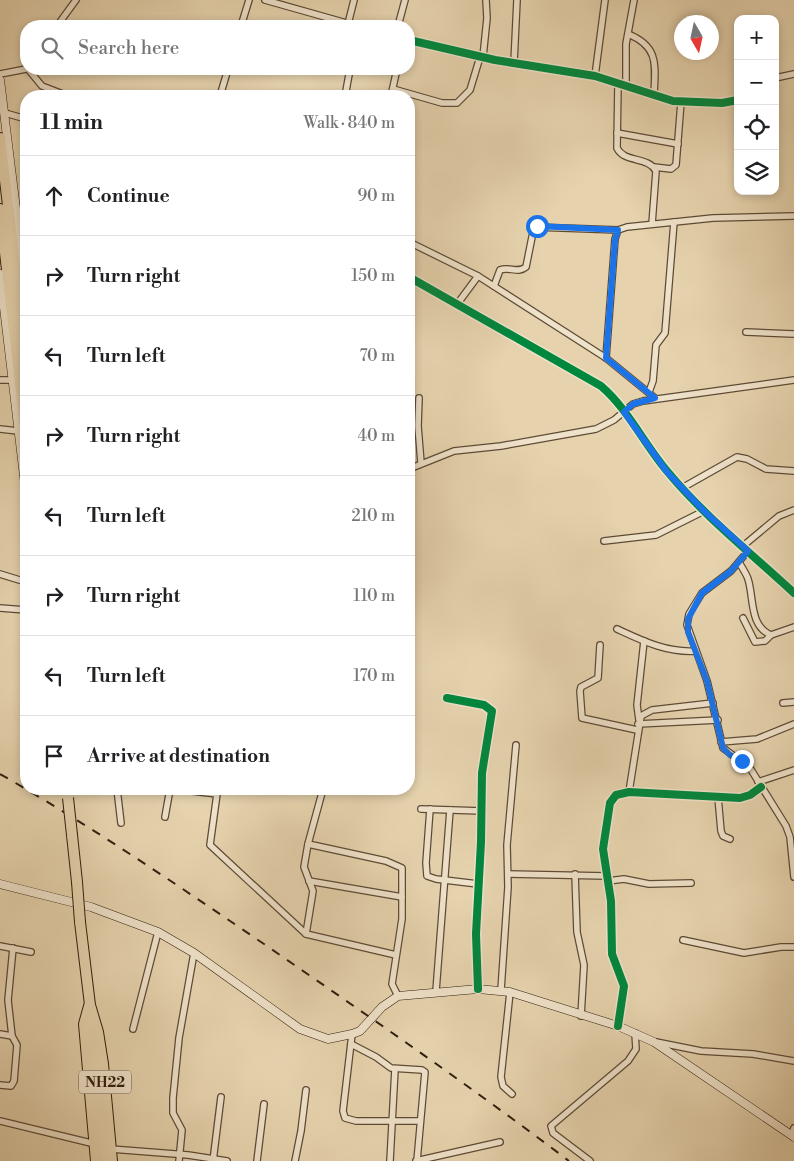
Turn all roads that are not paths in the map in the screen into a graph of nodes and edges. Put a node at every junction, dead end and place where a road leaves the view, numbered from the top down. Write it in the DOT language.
graph roads {
  1 [pos="76,0"];
  2 [pos="249,0"];
  3 [pos="265,0"];
  4 [pos="354,0"];
  5 [pos="405,0"];
  6 [pos="486,0"];
  7 [pos="517,0"];
  8 [pos="605,0"];
  9 [pos="634,0"];
  10 [pos="61,20"];
  11 [pos="243,20"];
  12 [pos="334,20"];
  13 [pos="349,20"];
  14 [pos="400,20"];
  15 [pos="628,34"];
  16 [pos="415,41"];
  17 [pos="481,57"];
  18 [pos="514,63"];
  19 [pos="20,70"];
  20 [pos="0,74"];
  21 [pos="794,74"];
  22 [pos="32,75"];
  23 [pos="226,75"];
  24 [pos="349,75"];
  25 [pos="396,75"];
  26 [pos="595,76"];
  27 [pos="779,77"];
  28 [pos="0,80"];
  29 [pos="618,84"];
  30 [pos="626,86"];
  31 [pos="393,88"];
  32 [pos="52,90"];
  33 [pos="222,90"];
  34 [pos="346,90"];
  35 [pos="400,90"];
  36 [pos="415,95"];
  37 [pos="654,96"];
  38 [pos="734,101"];
  39 [pos="681,102"];
  40 [pos="5,113"];
  41 [pos="20,117"];
  42 [pos="617,133"];
  43 [pos="0,138"];
  44 [pos="678,144"];
  45 [pos="654,167"];
  46 [pos="0,209"];
  47 [pos="794,216"];
  48 [pos="674,222"];
  49 [pos="652,224"];
  50 [pos="618,230"];
  51 [pos="20,239"];
  52 [pos="415,245"];
  53 [pos="0,274"];
  54 [pos="478,276"];
  55 [pos="415,280"];
  56 [pos="494,286"];
  57 [pos="458,303"];
  58 [pos="20,307"];
  59 [pos="746,332"];
  60 [pos="794,334"];
  61 [pos="606,358"];
  62 [pos="20,363"];
  63 [pos="0,380"];
  64 [pos="12,380"];
  65 [pos="794,380"];
  66 [pos="649,392"];
  67 [pos="419,398"];
  68 [pos="655,398"];
  69 [pos="624,412"];
  70 [pos="20,422"];
  71 [pos="0,429"];
  72 [pos="20,433"];
  73 [pos="421,463"];
  74 [pos="415,466"];
  75 [pos="794,471"];
  76 [pos="682,488"];
  77 [pos="794,510"];
  78 [pos="704,511"];
  79 [pos="604,541"];
  80 [pos="746,549"];
  81 [pos="739,562"];
  82 [pos="0,574"];
  83 [pos="20,580"];
  84 [pos="794,593"];
  85 [pos="0,608"];
  86 [pos="20,610"];
  87 [pos="743,618"];
  88 [pos="794,627"];
  89 [pos="617,629"];
  90 [pos="771,635"];
  91 [pos="644,641"];
  92 [pos="600,645"];
  93 [pos="696,651"];
  94 [pos="446,698"];
  95 [pos="794,702"];
  96 [pos="713,703"];
  97 [pos="783,703"];
  98 [pos="718,720"];
  99 [pos="794,724"];
  100 [pos="638,725"];
  101 [pos="722,742"];
  102 [pos="516,745"];
  103 [pos="794,770"];
  104 [pos="759,784"];
  105 [pos="629,792"];
  106 [pos="68,795"];
  107 [pos="118,795"];
  108 [pos="169,795"];
  109 [pos="217,795"];
  110 [pos="321,795"];
  111 [pos="718,797"];
  112 [pos="421,809"];
  113 [pos="430,809"];
  114 [pos="450,810"];
  115 [pos="482,811"];
  116 [pos="165,817"];
  117 [pos="120,823"];
  118 [pos="730,839"];
  119 [pos="308,844"];
  120 [pos="508,874"];
  121 [pos="575,874"];
  122 [pos="794,877"];
  123 [pos="608,878"];
  124 [pos="309,881"];
  125 [pos="444,881"];
  126 [pos="690,883"];
  127 [pos="0,884"];
  128 [pos="478,884"];
  129 [pos="402,897"];
  130 [pos="158,932"];
  131 [pos="306,934"];
  132 [pos="683,940"];
  133 [pos="0,946"];
  134 [pos="794,947"];
  135 [pos="13,948"];
  136 [pos="31,952"];
  137 [pos="194,953"];
  138 [pos="396,956"];
  139 [pos="478,989"];
  140 [pos="501,990"];
  141 [pos="436,991"];
  142 [pos="510,992"];
  143 [pos="398,996"];
  144 [pos="0,999"];
  145 [pos="8,1000"];
  146 [pos="90,1005"];
  147 [pos="581,1016"];
  148 [pos="618,1026"];
  149 [pos="133,1029"];
  150 [pos="635,1033"];
  151 [pos="0,1034"];
  152 [pos="352,1034"];
  153 [pos="12,1036"];
  154 [pos="654,1042"];
  155 [pos="351,1044"];
  156 [pos="794,1061"];
  157 [pos="395,1069"];
  158 [pos="0,1086"];
  159 [pos="306,1090"];
  160 [pos="512,1094"];
  161 [pos="221,1098"];
  162 [pos="264,1104"];
  163 [pos="392,1120"];
  164 [pos="419,1121"];
  165 [pos="0,1122"];
  166 [pos="793,1133"];
  167 [pos="500,1142"];
  168 [pos="95,1144"];
  169 [pos="111,1149"];
  170 [pos="180,1154"];
  171 [pos="213,1160"];
  172 [pos="432,1160"];
  173 [pos="96,1161"];
  174 [pos="105,1161"];
  175 [pos="112,1161"];
  176 [pos="179,1161"];
  177 [pos="227,1161"];
  178 [pos="257,1161"];
  179 [pos="295,1161"];
  180 [pos="390,1161"];
  181 [pos="416,1161"];
  182 [pos="590,1161"];
  1 -- 10 [label="street"];
  2 -- 11 [label="street"];
  3 -- 12 [label="street"];
  4 -- 13 [label="street"];
  5 -- 14 [label="street"];
  6 -- 17 [label="street"];
  7 -- 18 [label="street"];
  8 -- 26 [label="street"];
  9 -- 15 [label="street"];
  15 -- 30 [label="street"];
  15 -- 37 [label="street"];
  16 -- 17 [label="street"];
  17 -- 18 [label="street"];
  17 -- 36 [label="street"];
  18 -- 26 [label="street"];
  19 -- 20 [label="street"];
  21 -- 27 [label="street"];
  22 -- 32 [label="street"];
  23 -- 33 [label="street"];
  24 -- 34 [label="street"];
  25 -- 31 [label="street"];
  26 -- 29 [label="street"];
  28 -- 40 [label="main road"];
  29 -- 30 [label="street"];
  29 -- 42 [label="street"];
  30 -- 37 [label="street"];
  31 -- 35 [label="street"];
  37 -- 39 [label="street"];
  38 -- 39 [label="street"];
  39 -- 44 [label="street"];
  40 -- 41 [label="street"];
  40 -- 51 [label="main road"];
  42 -- 44 [label="street"];
  42 -- 45 [label="street"];
  43 -- 58 [label="highway"];
  44 -- 45 [label="street"];
  45 -- 49 [label="street"];
  46 -- 62 [label="highway"];
  47 -- 48 [label="street"];
  48 -- 49 [label="street"];
  48 -- 66 [label="street"];
  49 -- 50 [label="street"];
  50 -- 56 [label="street"];
  50 -- 61 [label="street"];
  52 -- 54 [label="street"];
  53 -- 64 [label="main road"];
  54 -- 56 [label="street"];
  54 -- 57 [label="street"];
  55 -- 57 [label="street"];
  56 -- 61 [label="street"];
  57 -- 69 [label="street"];
  59 -- 60 [label="street"];
  61 -- 66 [label="street"];
  63 -- 64 [label="street"];
  64 -- 70 [label="main road"];
  65 -- 68 [label="street"];
  66 -- 68 [label="street"];
  67 -- 73 [label="street"];
  68 -- 69 [label="street"];
  69 -- 73 [label="street"];
  69 -- 76 [label="street"];
  71 -- 72 [label="street"];
  73 -- 74 [label="street"];
  75 -- 76 [label="street"];
  76 -- 78 [label="street"];
  77 -- 80 [label="street"];
  78 -- 79 [label="street"];
  78 -- 80 [label="street"];
  80 -- 81 [label="street"];
  80 -- 84 [label="street"];
  81 -- 90 [label="street"];
  81 -- 93 [label="street"];
  82 -- 83 [label="street"];
  85 -- 86 [label="street"];
  87 -- 90 [label="street"];
  88 -- 90 [label="street"];
  89 -- 91 [label="street"];
  91 -- 93 [label="street"];
  91 -- 100 [label="street"];
  92 -- 100 [label="street"];
  93 -- 96 [label="street"];
  94 -- 115 [label="street"];
  95 -- 97 [label="street"];
  96 -- 98 [label="street"];
  96 -- 100 [label="street"];
  98 -- 100 [label="street"];
  98 -- 101 [label="street"];
  99 -- 101 [label="street"];
  100 -- 105 [label="street"];
  101 -- 104 [label="street"];
  102 -- 120 [label="street"];
  103 -- 104 [label="street"];
  104 -- 111 [label="street"];
  104 -- 122 [label="street"];
  105 -- 111 [label="street"];
  105 -- 123 [label="street"];
  106 -- 146 [label="highway, NH22, bridge"];
  107 -- 117 [label="street"];
  108 -- 116 [label="street"];
  109 -- 131 [label="street"];
  110 -- 119 [label="street"];
  111 -- 118 [label="street"];
  112 -- 113 [label="street"];
  113 -- 114 [label="street"];
  113 -- 125 [label="street"];
  114 -- 115 [label="street"];
  114 -- 125 [label="street"];
  115 -- 128 [label="street"];
  119 -- 124 [label="street"];
  119 -- 129 [label="street"];
  120 -- 121 [label="street"];
  120 -- 140 [label="street"];
  121 -- 123 [label="street"];
  121 -- 147 [label="street"];
  123 -- 126 [label="street"];
  123 -- 148 [label="street"];
  124 -- 129 [label="street"];
  124 -- 131 [label="street"];
  125 -- 128 [label="street"];
  125 -- 141 [label="street"];
  127 -- 130 [label="main road"];
  128 -- 139 [label="street"];
  129 -- 138 [label="street"];
  130 -- 137 [label="main road"];
  130 -- 149 [label="street"];
  131 -- 138 [label="street"];
  132 -- 134 [label="street"];
  133 -- 135 [label="street"];
  135 -- 136 [label="street"];
  135 -- 145 [label="street"];
  137 -- 152 [label="main road"];
  137 -- 170 [label="street"];
  138 -- 143 [label="street"];
  139 -- 140 [label="main road"];
  139 -- 141 [label="main road"];
  140 -- 142 [label="main road"];
  141 -- 143 [label="main road"];
  142 -- 147 [label="main road"];
  142 -- 160 [label="street"];
  143 -- 152 [label="main road"];
  144 -- 145 [label="street"];
  145 -- 153 [label="street"];
  146 -- 168 [label="highway, NH22"];
  146 -- 169 [label="highway, NH22"];
  146 -- 174 [label="main road"];
  147 -- 148 [label="main road"];
  148 -- 150 [label="main road"];
  150 -- 154 [label="main road"];
  150 -- 182 [label="street"];
  151 -- 153 [label="street"];
  152 -- 155 [label="street"];
  153 -- 158 [label="street"];
  154 -- 156 [label="street"];
  154 -- 166 [label="main road"];
  155 -- 157 [label="street"];
  155 -- 163 [label="street"];
  157 -- 163 [label="street"];
  157 -- 164 [label="street"];
  159 -- 179 [label="street"];
  161 -- 171 [label="street"];
  162 -- 178 [label="street"];
  163 -- 164 [label="street"];
  163 -- 180 [label="street"];
  164 -- 181 [label="street"];
  165 -- 168 [label="street"];
  167 -- 172 [label="street"];
  168 -- 173 [label="highway, NH22"];
  169 -- 170 [label="street"];
  169 -- 175 [label="highway, NH22"];
  170 -- 171 [label="street"];
  170 -- 176 [label="street"];
  171 -- 177 [label="street"];
  172 -- 181 [label="street"];
}
